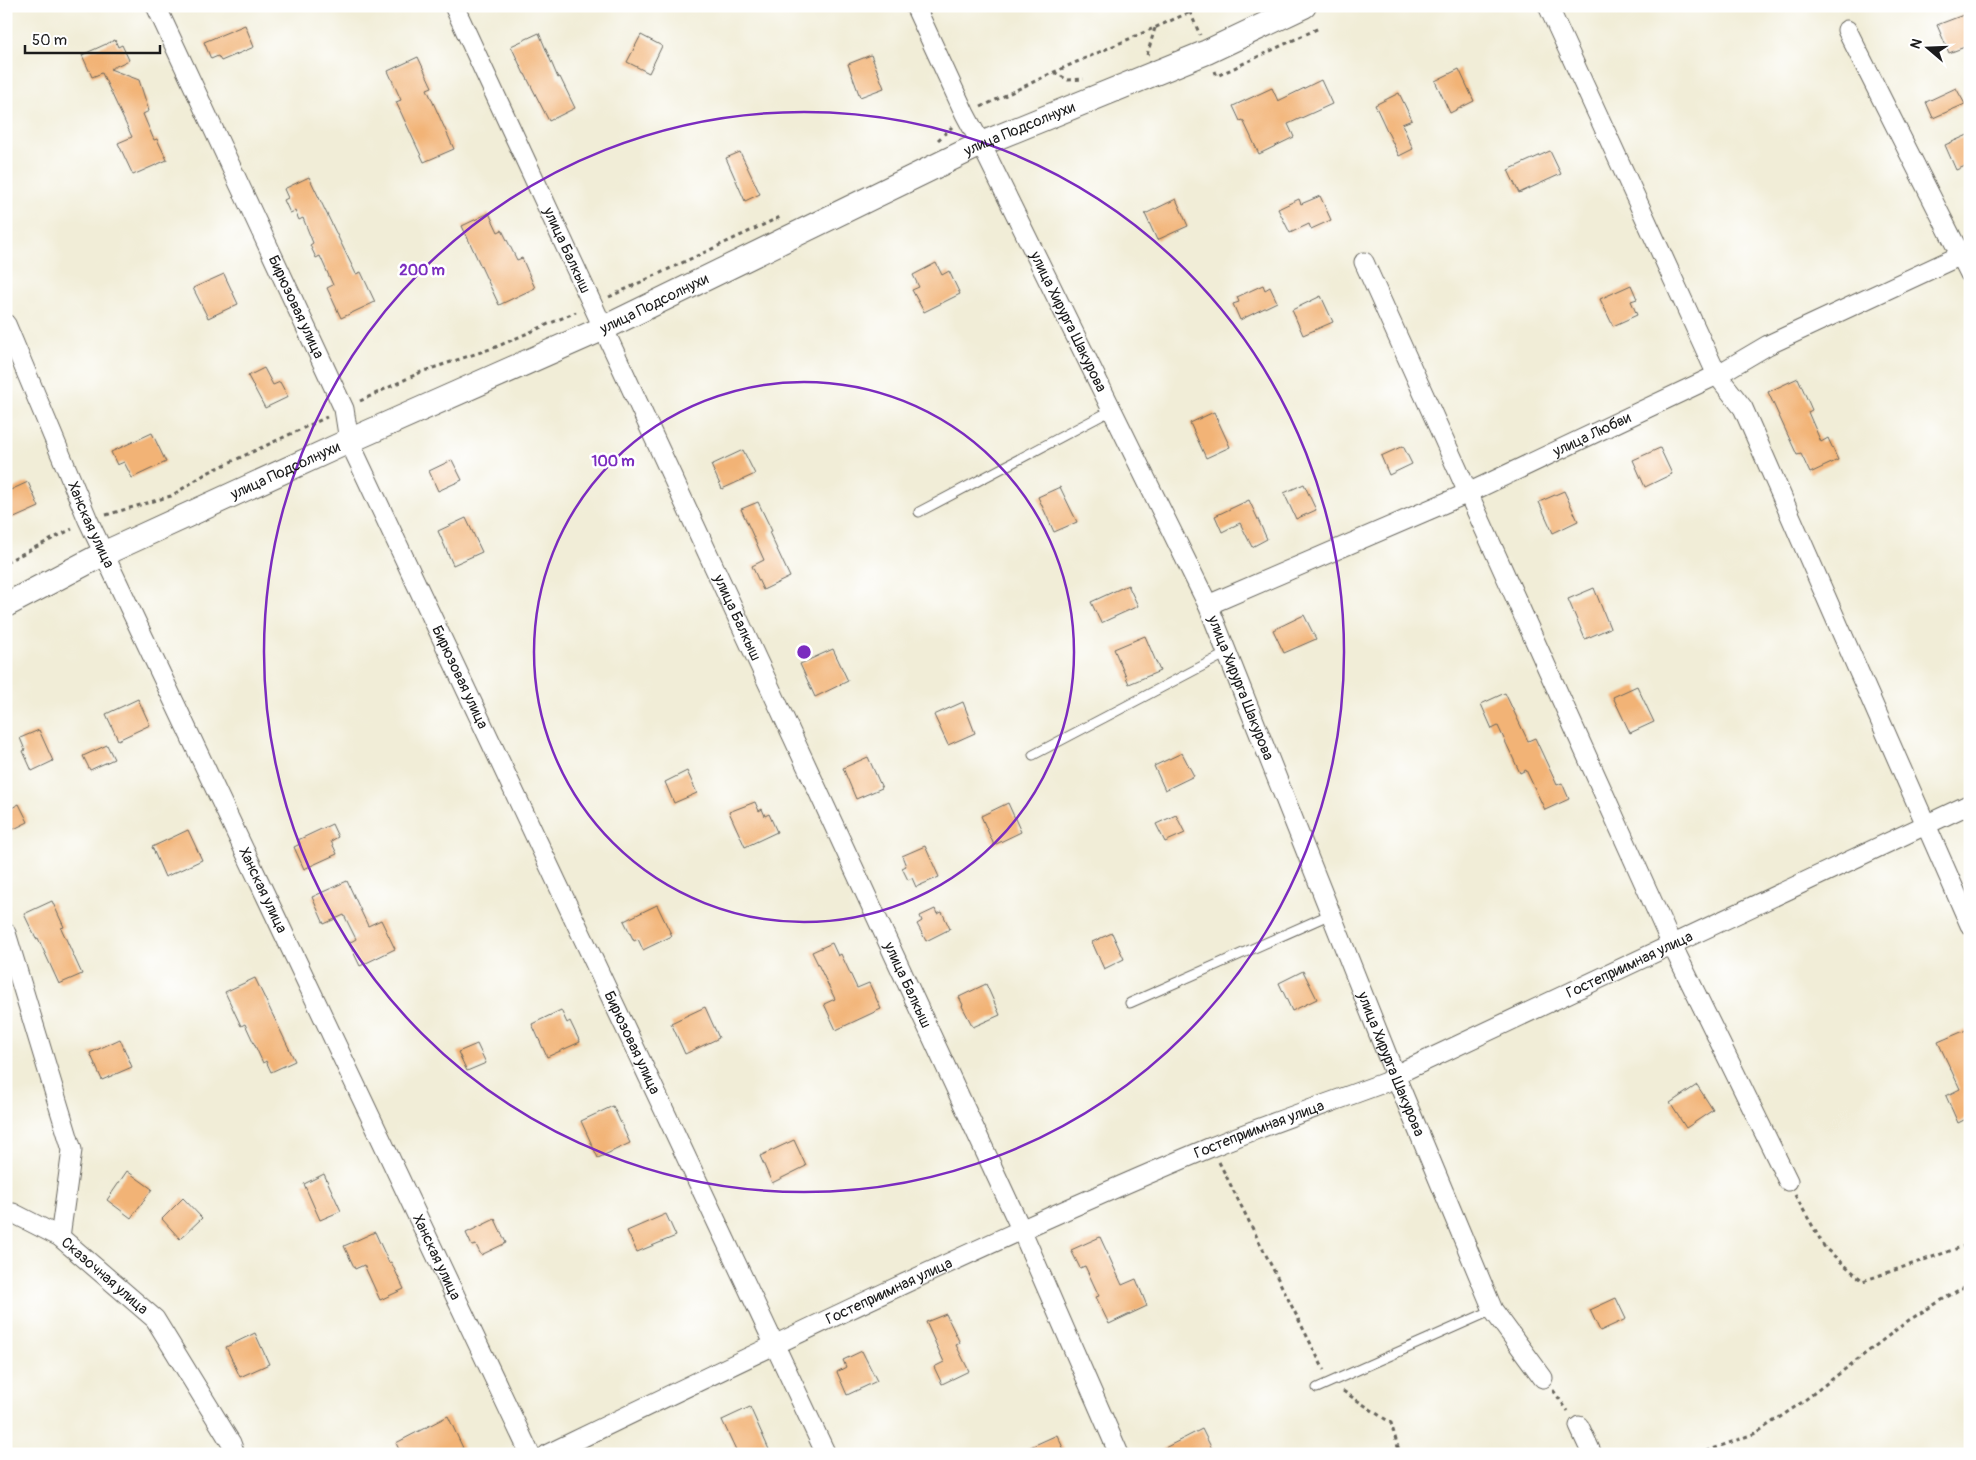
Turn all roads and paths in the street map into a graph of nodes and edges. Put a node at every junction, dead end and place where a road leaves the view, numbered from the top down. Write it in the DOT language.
graph roads {
  1 [pos="156,6"];
  2 [pos="454,6"];
  3 [pos="915,6"];
  4 [pos="1304,6"];
  5 [pos="1548,6"];
  6 [pos="1155,27"];
  7 [pos="1847,30"];
  8 [pos="1147,56"];
  9 [pos="981,144"];
  10 [pos="1965,253"];
  11 [pos="1364,262"];
  12 [pos="1970,274"];
  13 [pos="6,324"];
  14 [pos="604,328"];
  15 [pos="1717,375"];
  16 [pos="1112,410"];
  17 [pos="349,441"];
  18 [pos="1468,493"];
  19 [pos="919,512"];
  20 [pos="105,552"];
  21 [pos="6,605"];
  22 [pos="1208,605"];
  23 [pos="1227,653"];
  24 [pos="1033,755"];
  25 [pos="1970,804"];
  26 [pos="1925,825"];
  27 [pos="1331,914"];
  28 [pos="1970,925"];
  29 [pos="6,933"];
  30 [pos="1672,945"];
  31 [pos="1130,1003"];
  32 [pos="1395,1075"];
  33 [pos="1211,1148"];
  34 [pos="1788,1181"];
  35 [pos="6,1214"];
  36 [pos="1021,1229"];
  37 [pos="60,1237"];
  38 [pos="1970,1244"];
  39 [pos="1970,1283"];
  40 [pos="1493,1310"];
  41 [pos="775,1344"];
  42 [pos="1543,1378"];
  43 [pos="1331,1383"];
  44 [pos="1318,1388"];
  45 [pos="1579,1426"];
  46 [pos="236,1454"];
  47 [pos="530,1454"];
  48 [pos="548,1454"];
  49 [pos="826,1454"];
  50 [pos="1119,1454"];
  51 [pos="1400,1454"];
  52 [pos="1592,1454"];
  53 [pos="1699,1454"];
  1 -- 17 [label="street, Бирюзовая улица"];
  2 -- 14 [label="street, улица Балкыш"];
  3 -- 9 [label="street, улица Хирурга Шакурова"];
  4 -- 9 [label="street, улица Подсолнухи"];
  5 -- 15 [label="street"];
  6 -- 8 [label="path"];
  7 -- 10 [label="street"];
  9 -- 14 [label="street, улица Подсолнухи"];
  9 -- 16 [label="street, улица Хирурга Шакурова"];
  10 -- 12 [label="street"];
  10 -- 15 [label="street, улица Любви"];
  11 -- 18 [label="street"];
  13 -- 20 [label="street, Ханская улица"];
  14 -- 17 [label="street, улица Подсолнухи"];
  14 -- 36 [label="street, улица Балкыш"];
  15 -- 18 [label="street, улица Любви"];
  15 -- 26 [label="street"];
  16 -- 19 [label="lane"];
  16 -- 22 [label="street, улица Хирурга Шакурова"];
  17 -- 20 [label="street, улица Подсолнухи"];
  17 -- 41 [label="street, Бирюзовая улица"];
  18 -- 22 [label="street, улица Любви"];
  18 -- 30 [label="street"];
  20 -- 21 [label="street, улица Подсолнухи"];
  20 -- 47 [label="street, Ханская улица"];
  22 -- 23 [label="street, улица Хирурга Шакурова"];
  23 -- 24 [label="lane"];
  23 -- 27 [label="street, улица Хирурга Шакурова"];
  25 -- 26 [label="street, Гостеприимная улица"];
  26 -- 28 [label="street"];
  26 -- 30 [label="street, Гостеприимная улица"];
  27 -- 31 [label="lane"];
  27 -- 32 [label="street, улица Хирурга Шакурова"];
  29 -- 37 [label="street, Сказочная улица"];
  30 -- 32 [label="street, Гостеприимная улица"];
  30 -- 34 [label="street"];
  32 -- 33 [label="street, Гостеприимная улица"];
  32 -- 40 [label="street, улица Хирурга Шакурова"];
  33 -- 36 [label="street, Гостеприимная улица"];
  33 -- 43 [label="path"];
  34 -- 38 [label="path"];
  35 -- 37 [label="street"];
  36 -- 41 [label="street, Гостеприимная улица"];
  36 -- 50 [label="street, улица Балкыш"];
  37 -- 46 [label="street, Сказочная улица"];
  39 -- 53 [label="path"];
  40 -- 42 [label="street, улица Хирурга Шакурова"];
  40 -- 43 [label="lane"];
  41 -- 48 [label="street, Гостеприимная улица"];
  41 -- 49 [label="street, Бирюзовая улица"];
  42 -- 45 [label="path"];
  43 -- 44 [label="lane"];
  43 -- 51 [label="path"];
  45 -- 52 [label="street"];
}
